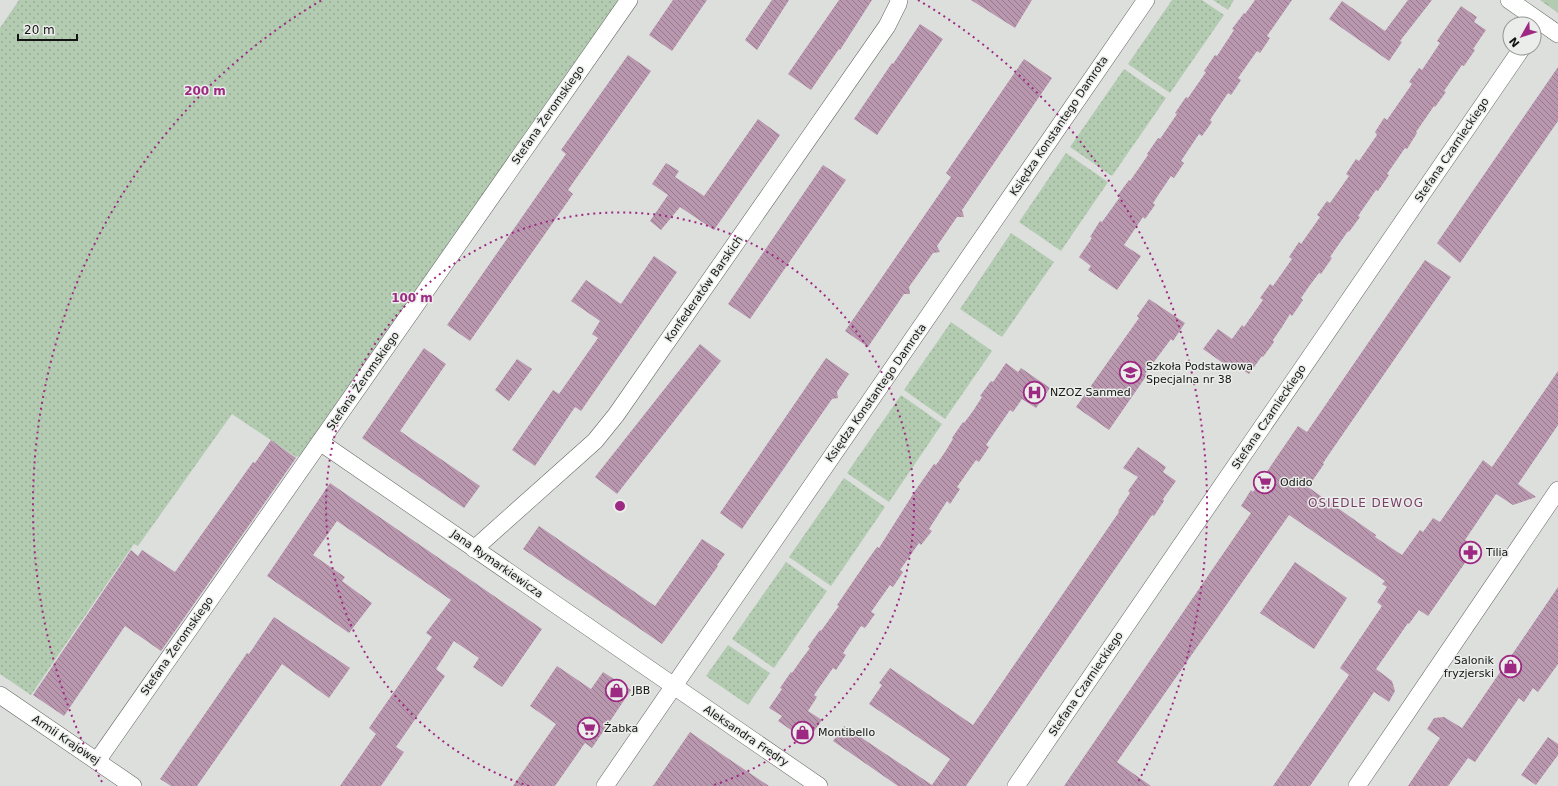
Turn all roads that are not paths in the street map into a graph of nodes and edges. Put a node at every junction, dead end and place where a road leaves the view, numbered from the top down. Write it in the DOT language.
graph roads {
  1 [pos="629,0"];
  2 [pos="1146,0"];
  3 [pos="1509,0"];
  4 [pos="898,2"];
  5 [pos="1526,16"];
  6 [pos="1542,28"];
  7 [pos="1558,34"];
  8 [pos="1517,56"];
  9 [pos="320,442"];
  10 [pos="1558,490"];
  11 [pos="474,549"];
  12 [pos="674,686"];
  13 [pos="0,695"];
  14 [pos="97,761"];
  15 [pos="133,786"];
  16 [pos="605,786"];
  17 [pos="819,786"];
  18 [pos="1016,786"];
  19 [pos="1357,786"];
  1 -- 9 [label="street, Stefana Żeromskiego"];
  2 -- 12 [label="street, Księdza Konstantego Damrota"];
  3 -- 5 [label="street"];
  4 -- 11 [label="street, Konfederatów Barskich"];
  6 -- 7 [label="street"];
  8 -- 18 [label="street, Stefana Czarnieckiego"];
  9 -- 11 [label="street, Jana Rymarkiewicza"];
  9 -- 14 [label="street, Stefana Żeromskiego"];
  10 -- 19 [label="street"];
  11 -- 12 [label="street, Jana Rymarkiewicza"];
  12 -- 16 [label="street, Księdza Konstantego Damrota"];
  12 -- 17 [label="street, Aleksandra Fredry"];
  13 -- 14 [label="street, Armii Krajowej"];
  14 -- 15 [label="street, Armii Krajowej"];
}
